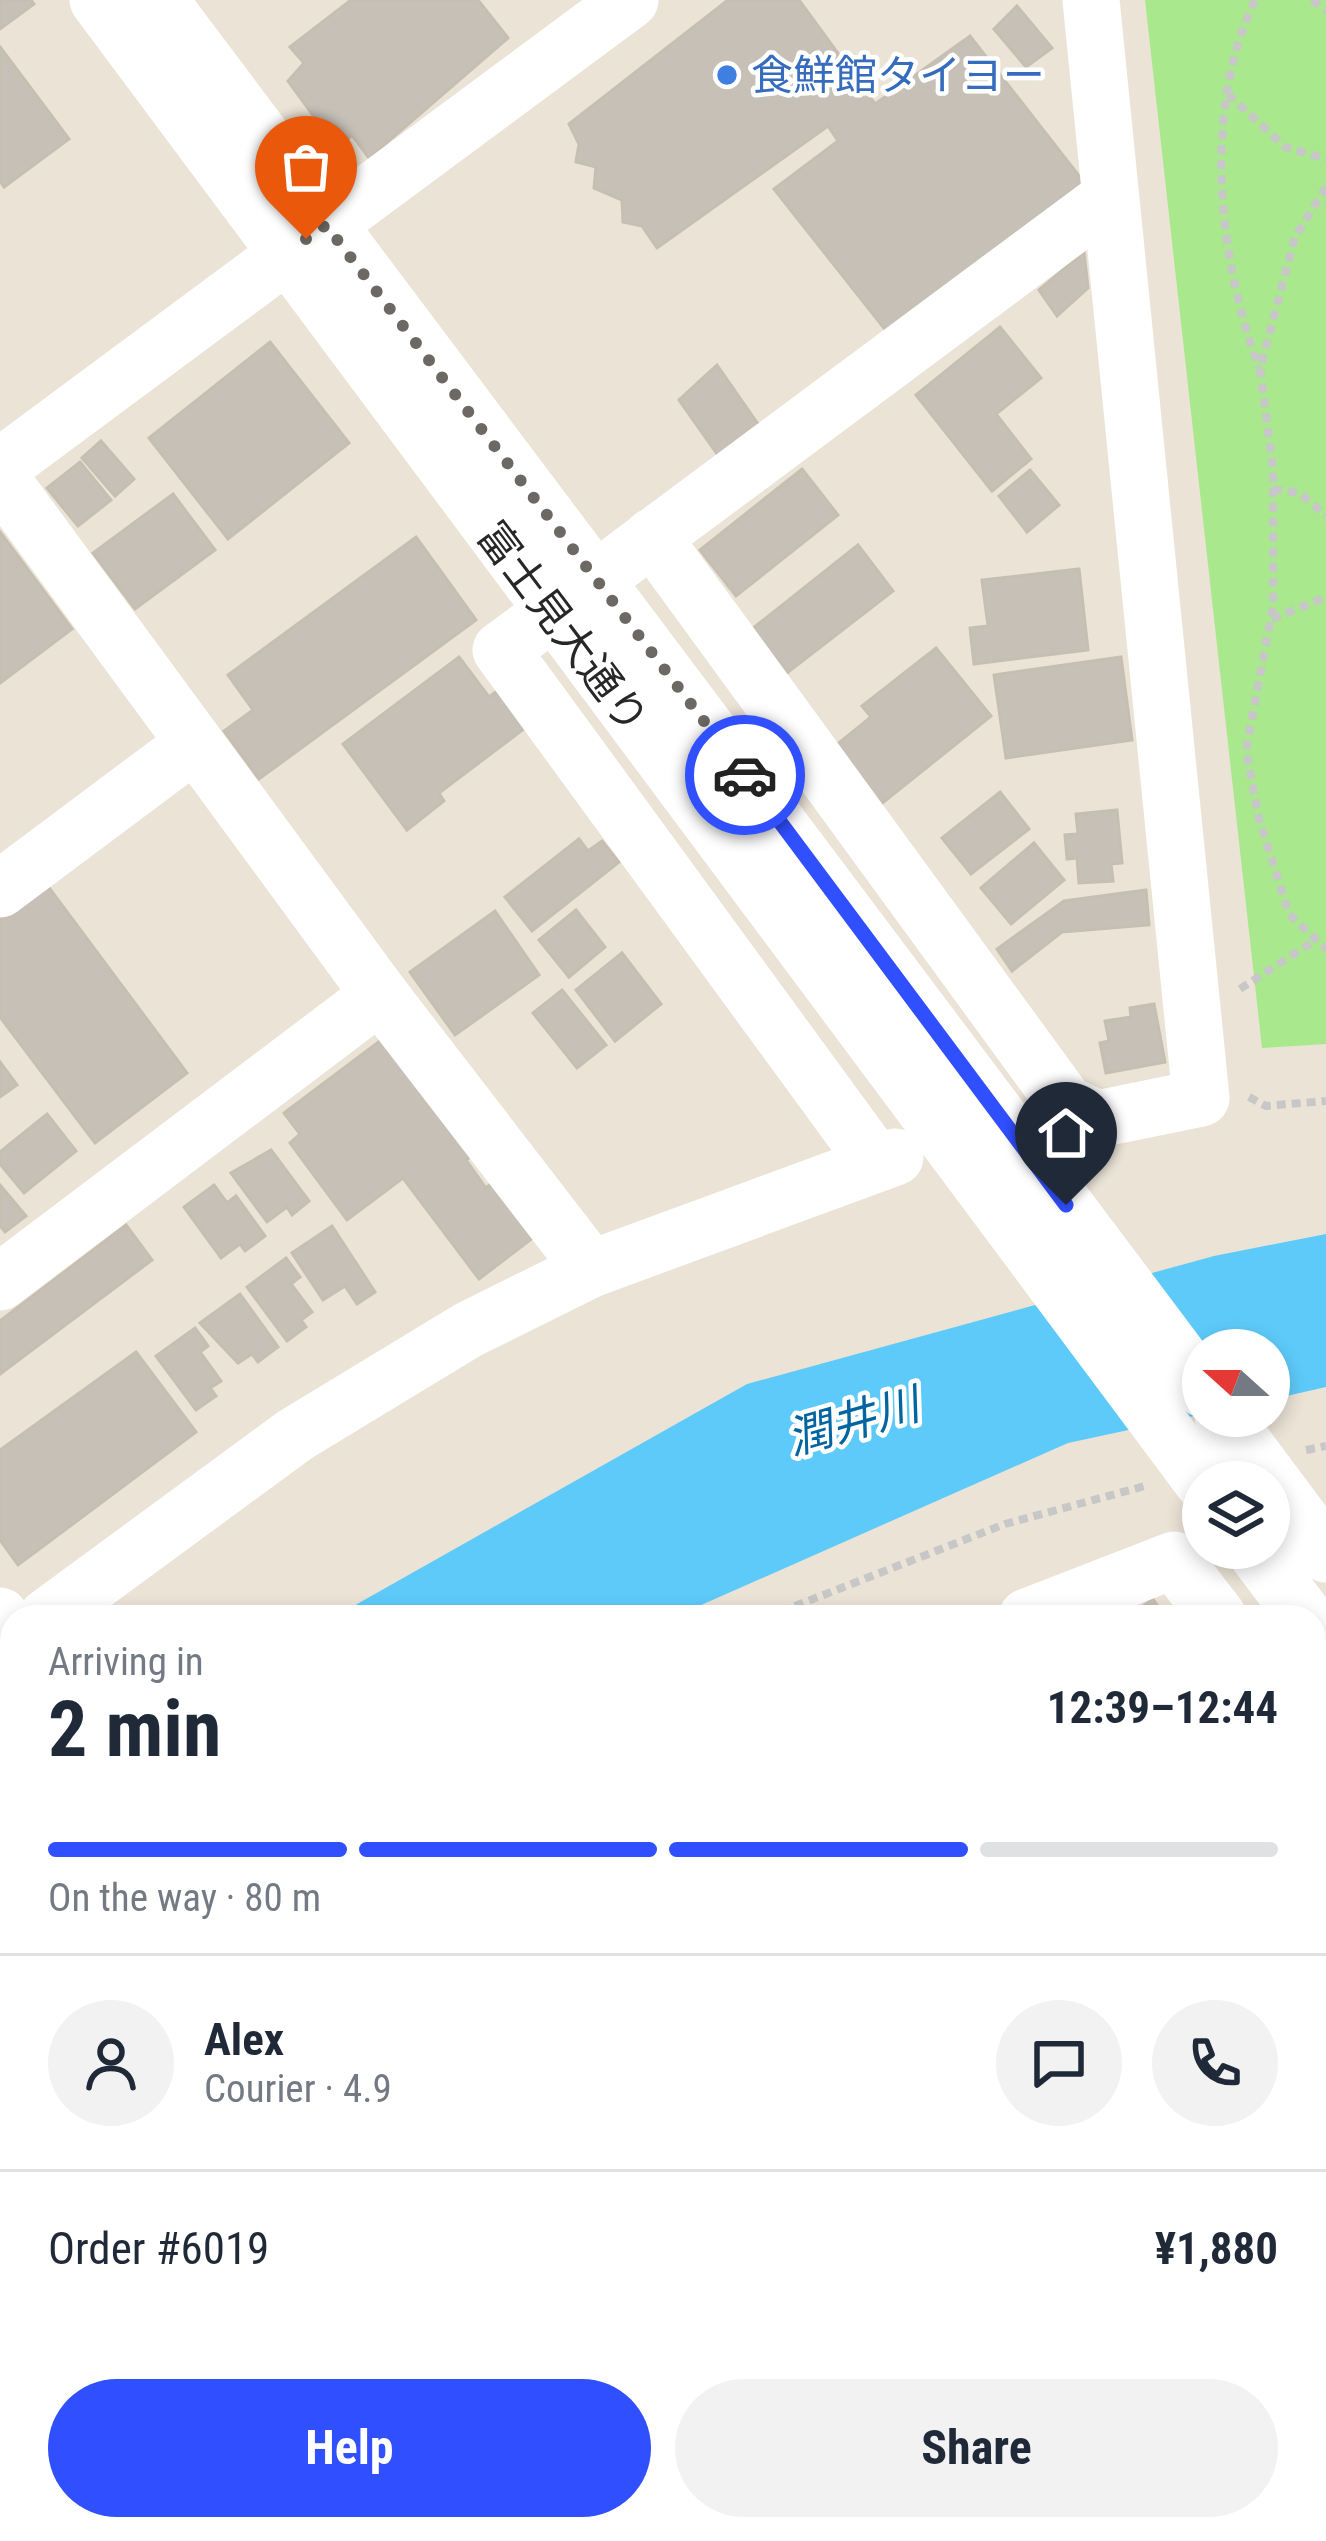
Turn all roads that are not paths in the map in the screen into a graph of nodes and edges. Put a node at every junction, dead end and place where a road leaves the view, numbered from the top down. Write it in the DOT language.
graph roads {
  1 [pos="98,0"];
  2 [pos="159,0"];
  3 [pos="630,0"];
  4 [pos="1091,0"];
  5 [pos="1109,198"];
  6 [pos="306,239"];
  7 [pos="0,467"];
  8 [pos="0,478"];
  9 [pos="652,537"];
  10 [pos="598,579"];
  11 [pos="551,613"];
  12 [pos="194,744"];
  13 [pos="0,890"];
  14 [pos="380,995"];
  15 [pos="591,1268"];
  16 [pos="0,1282"];
  17 [pos="1182,1361"];
  18 [pos="1239,1437"];
  19 [pos="1180,1482"];
  20 [pos="1326,1554"];
  21 [pos="1269,1569"];
  22 [pos="62,1605"];
  23 [pos="1058,1605"];
  24 [pos="1209,1605"];
  25 [pos="1296,1605"];
  1 -- 6 [label="street, 富士見大通り"];
  2 -- 6 [label="street, 富士見大通り"];
  3 -- 6 [label="street"];
  4 -- 5 [label="street"];
  5 -- 9 [label="street"];
  5 -- 9 [label="street"];
  6 -- 7 [label="street"];
  6 -- 10 [label="street, 富士見大通り"];
  6 -- 11 [label="street, 富士見大通り"];
  8 -- 12 [label="street"];
  9 -- 10 [label="street"];
  10 -- 17 [label="street, 富士見大通り"];
  11 -- 15 [label="street"];
  11 -- 19 [label="street, 富士見大通り"];
  12 -- 13 [label="street"];
  12 -- 14 [label="street"];
  14 -- 15 [label="street"];
  14 -- 16 [label="street"];
  15 -- 22 [label="street"];
  18 -- 20 [label="street"];
  21 -- 25 [label="street"];
  23 -- 24 [label="street"];
}
